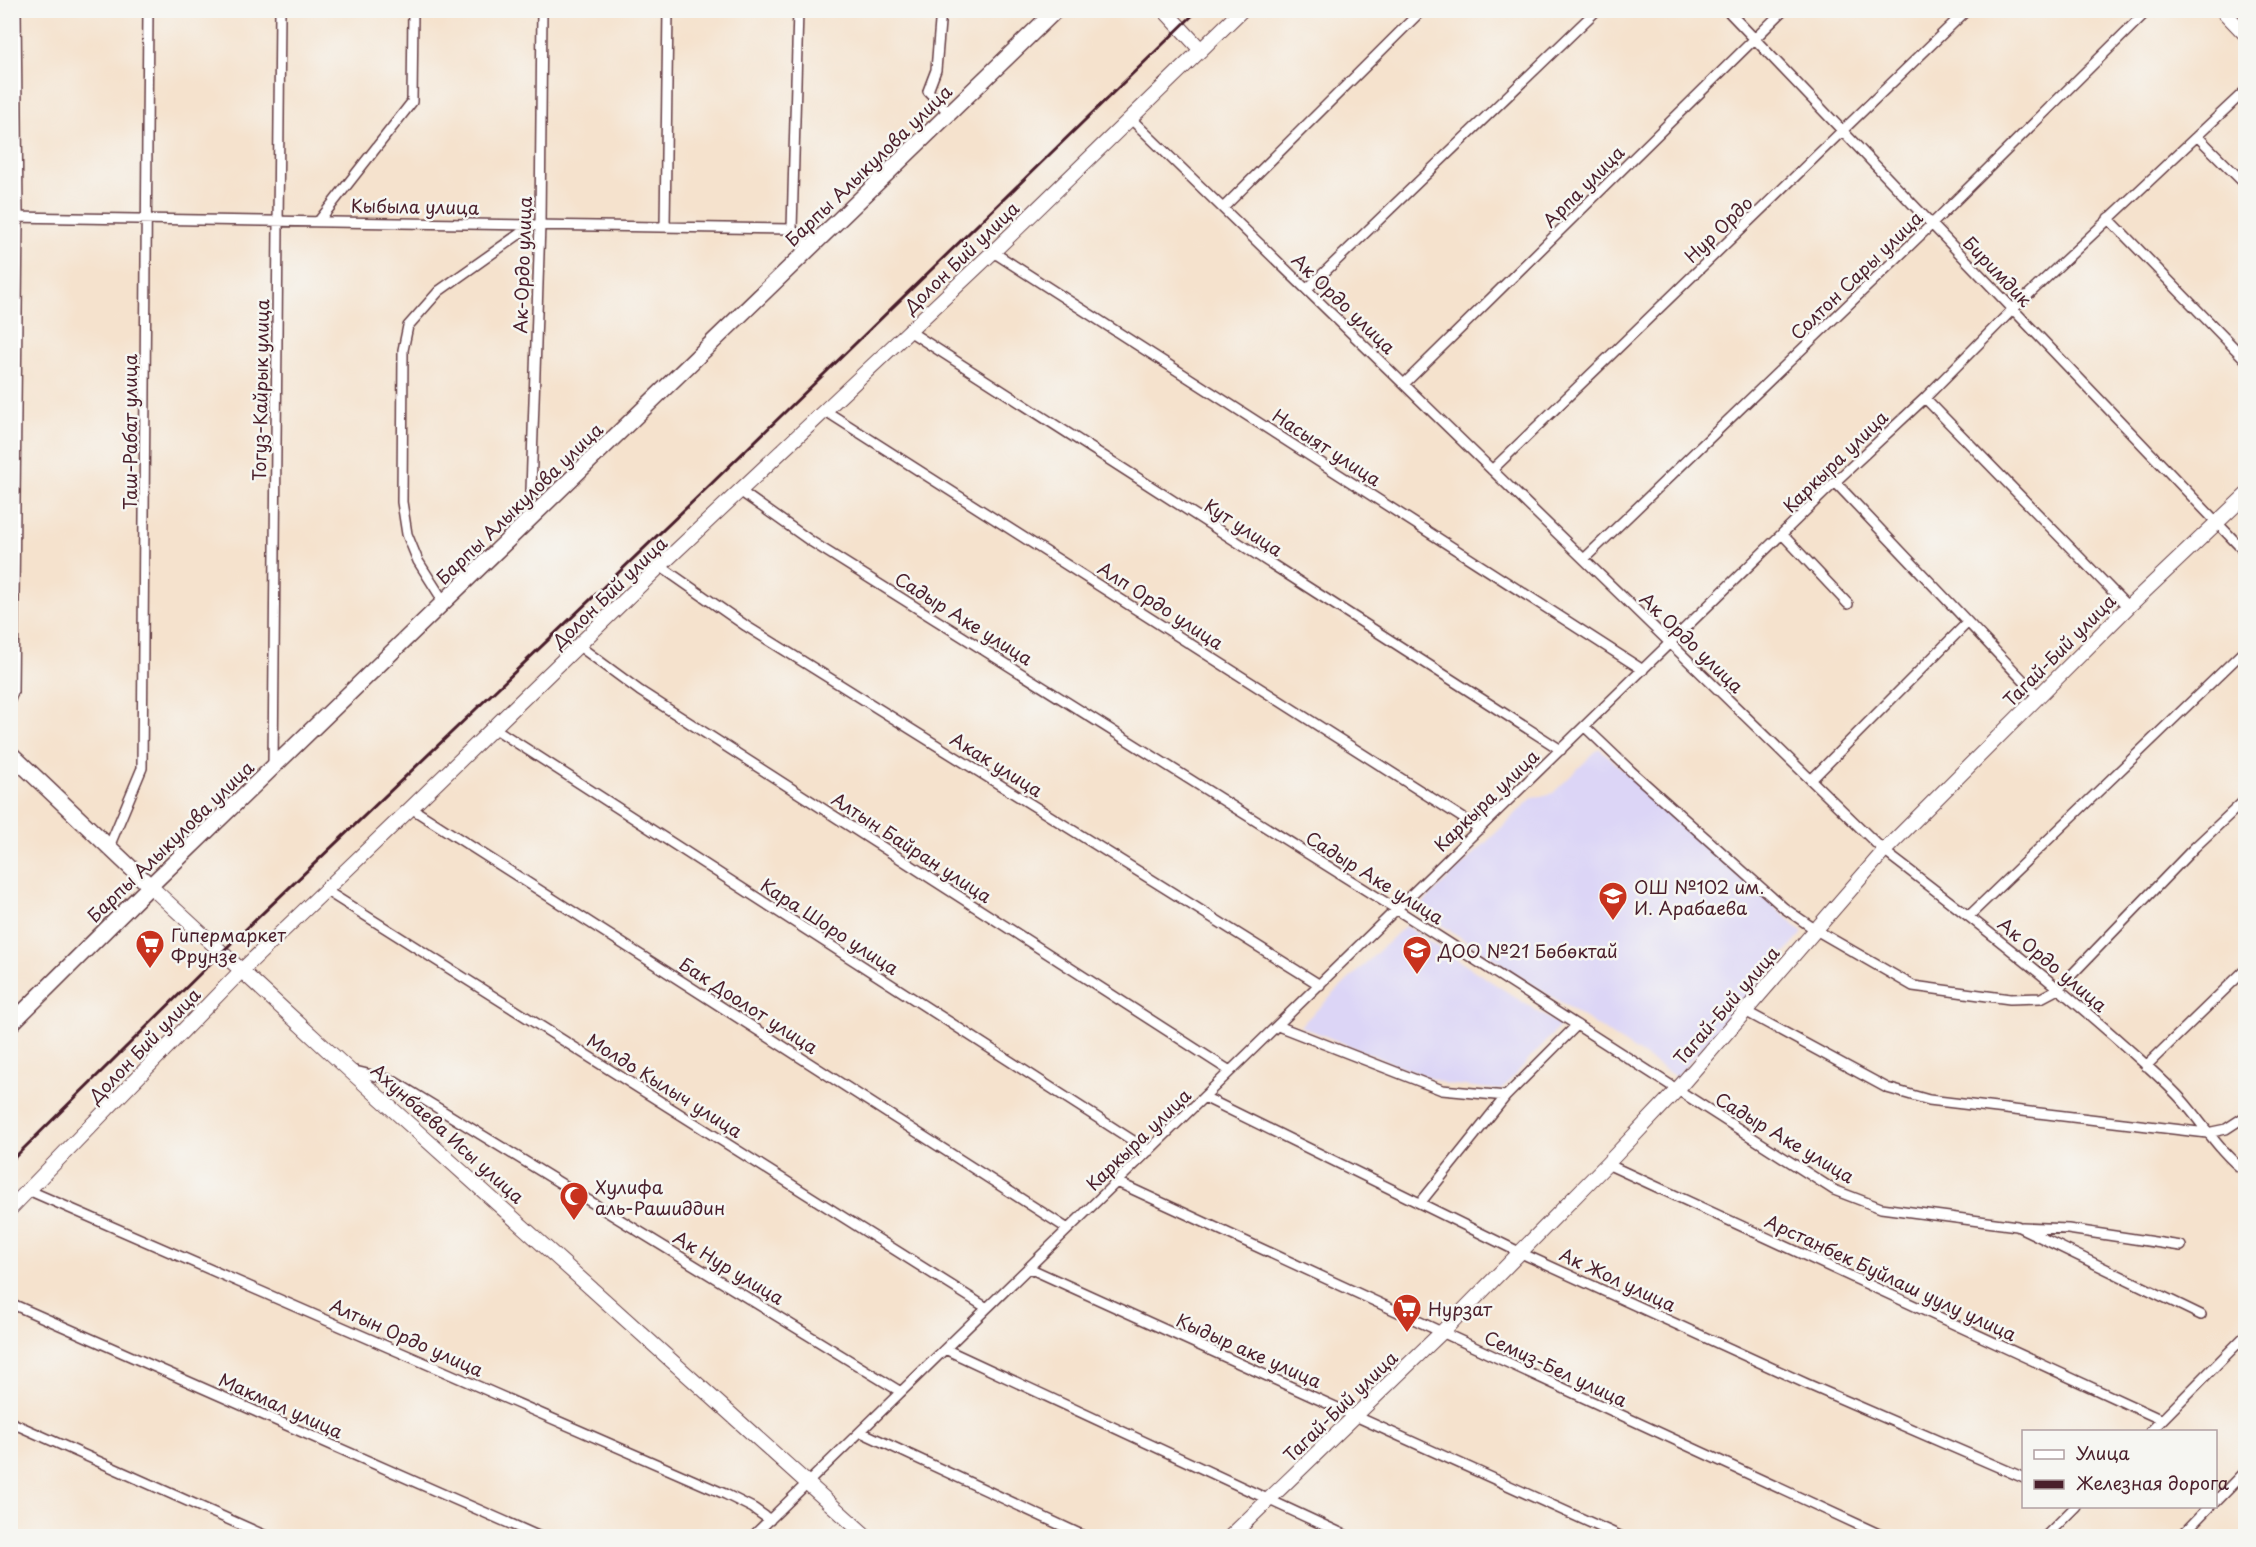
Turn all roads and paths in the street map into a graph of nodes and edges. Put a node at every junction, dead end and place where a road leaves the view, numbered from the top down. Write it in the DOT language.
graph roads {
  1 [pos="16,10"];
  2 [pos="148,10"];
  3 [pos="280,10"];
  4 [pos="413,10"];
  5 [pos="542,10"];
  6 [pos="668,10"];
  7 [pos="798,10"];
  8 [pos="941,10"];
  9 [pos="1056,10"];
  10 [pos="1164,10"];
  11 [pos="1242,10"];
  12 [pos="1422,10"];
  13 [pos="1598,10"];
  14 [pos="1727,10"];
  15 [pos="1784,10"];
  16 [pos="1967,10"];
  17 [pos="2148,10"];
  18 [pos="2222,10"];
  19 [pos="2246,35"];
  20 [pos="1755,39"];
  21 [pos="1201,50"];
  22 [pos="2246,90"];
  23 [pos="949,113"];
  24 [pos="1130,118"];
  25 [pos="1843,131"];
  26 [pos="2197,136"];
  27 [pos="2246,185"];
  28 [pos="1222,208"];
  29 [pos="14,217"];
  30 [pos="2108,218"];
  31 [pos="147,219"];
  32 [pos="278,221"];
  33 [pos="318,222"];
  34 [pos="536,224"];
  35 [pos="1931,225"];
  36 [pos="665,226"];
  37 [pos="792,229"];
  38 [pos="811,249"];
  39 [pos="993,252"];
  40 [pos="1307,289"];
  41 [pos="2012,310"];
  42 [pos="909,331"];
  43 [pos="2246,360"];
  44 [pos="1404,384"];
  45 [pos="1925,398"];
  46 [pos="824,410"];
  47 [pos="1492,470"];
  48 [pos="1835,482"];
  49 [pos="740,491"];
  50 [pos="2246,495"];
  51 [pos="530,520"];
  52 [pos="2217,523"];
  53 [pos="1782,534"];
  54 [pos="2246,553"];
  55 [pos="1584,559"];
  56 [pos="660,566"];
  57 [pos="444,602"];
  58 [pos="1848,604"];
  59 [pos="2128,607"];
  60 [pos="1968,622"];
  61 [pos="1670,644"];
  62 [pos="579,646"];
  63 [pos="2246,649"];
  64 [pos="1643,670"];
  65 [pos="2038,696"];
  66 [pos="10,700"];
  67 [pos="1585,727"];
  68 [pos="494,728"];
  69 [pos="1561,750"];
  70 [pos="10,753"];
  71 [pos="273,769"];
  72 [pos="1811,780"];
  73 [pos="2246,799"];
  74 [pos="411,808"];
  75 [pos="1480,829"];
  76 [pos="109,846"];
  77 [pos="1884,851"];
  78 [pos="150,886"];
  79 [pos="326,890"];
  80 [pos="1396,909"];
  81 [pos="1969,916"];
  82 [pos="1816,930"];
  83 [pos="2246,969"];
  84 [pos="241,971"];
  85 [pos="1320,985"];
  86 [pos="2058,990"];
  87 [pos="1745,1011"];
  88 [pos="10,1025"];
  89 [pos="1577,1025"];
  90 [pos="1278,1026"];
  91 [pos="2146,1065"];
  92 [pos="349,1070"];
  93 [pos="1230,1071"];
  94 [pos="1676,1091"];
  95 [pos="1506,1096"];
  96 [pos="1204,1097"];
  97 [pos="2246,1116"];
  98 [pos="2207,1133"];
  99 [pos="1149,1151"];
  100 [pos="1607,1164"];
  101 [pos="2246,1172"];
  102 [pos="1117,1182"];
  103 [pos="28,1190"];
  104 [pos="1421,1202"];
  105 [pos="10,1209"];
  106 [pos="2017,1226"];
  107 [pos="1068,1229"];
  108 [pos="2181,1246"];
  109 [pos="1521,1253"];
  110 [pos="1029,1268"];
  111 [pos="10,1303"];
  112 [pos="987,1308"];
  113 [pos="2201,1315"];
  114 [pos="1441,1333"];
  115 [pos="2246,1335"];
  116 [pos="945,1349"];
  117 [pos="902,1392"];
  118 [pos="1355,1417"];
  119 [pos="2162,1420"];
  120 [pos="10,1422"];
  121 [pos="2151,1430"];
  122 [pos="861,1432"];
  123 [pos="2246,1470"];
  124 [pos="2022,1477"];
  125 [pos="808,1484"];
  126 [pos="1268,1500"];
  127 [pos="2217,1500"];
  128 [pos="2074,1508"];
  129 [pos="2208,1508"];
  130 [pos="770,1520"];
  131 [pos="266,1536"];
  132 [pos="538,1536"];
  133 [pos="753,1536"];
  134 [pos="866,1536"];
  135 [pos="1084,1536"];
  136 [pos="1231,1536"];
  137 [pos="1347,1536"];
  138 [pos="1620,1536"];
  139 [pos="1883,1536"];
  140 [pos="2046,1536"];
  141 [pos="2181,1536"];
  1 -- 29 [label="street"];
  2 -- 31 [label="street, Таш-Рабат улица"];
  3 -- 32 [label="street, Тогуз-Кайрык улица"];
  4 -- 33 [label="street"];
  5 -- 34 [label="street, Ак-Ордо улица"];
  6 -- 36 [label="street"];
  7 -- 37 [label="street"];
  8 -- 23 [label="street"];
  9 -- 23 [label="main road, Барпы Алыкулова улица"];
  10 -- 21 [label="street"];
  11 -- 21 [label="street, Долон Бий улица"];
  12 -- 28 [label="street"];
  13 -- 40 [label="street"];
  14 -- 20 [label="street, Биримдик"];
  15 -- 20 [label="street, Арпа улица"];
  16 -- 25 [label="street, Нур Ордо"];
  17 -- 35 [label="street, Солтон Сары улица"];
  18 -- 19 [label="street"];
  20 -- 25 [label="street, Биримдик"];
  20 -- 44 [label="street, Арпа улица"];
  21 -- 24 [label="street, Долон Бий улица"];
  22 -- 26 [label="street, Каркыра улица"];
  23 -- 38 [label="main road, Барпы Алыкулова улица"];
  24 -- 28 [label="street, Ак Ордо улица"];
  24 -- 39 [label="street, Долон Бий улица"];
  25 -- 35 [label="street, Биримдик"];
  25 -- 47 [label="street, Нур Ордо"];
  26 -- 27 [label="street"];
  26 -- 30 [label="street, Каркыра улица"];
  28 -- 40 [label="street, Ак Ордо улица"];
  29 -- 31 [label="street, Кыбыла улица"];
  29 -- 66 [label="street"];
  30 -- 41 [label="street, Каркыра улица"];
  30 -- 43 [label="street"];
  31 -- 32 [label="street, Кыбыла улица"];
  31 -- 76 [label="street, Таш-Рабат улица"];
  32 -- 33 [label="street, Кыбыла улица"];
  32 -- 71 [label="street, Тогуз-Кайрык улица"];
  33 -- 34 [label="street, Кыбыла улица"];
  34 -- 36 [label="street, Кыбыла улица"];
  34 -- 51 [label="street, Ак-Ордо улица"];
  34 -- 57 [label="street"];
  35 -- 41 [label="street, Биримдик"];
  35 -- 55 [label="street, Солтон Сары улица"];
  36 -- 37 [label="street, Кыбыла улица"];
  37 -- 38 [label="street"];
  38 -- 51 [label="main road, Барпы Алыкулова улица"];
  39 -- 42 [label="street, Долон Бий улица"];
  39 -- 64 [label="street, Насыят улица"];
  40 -- 44 [label="street, Ак Ордо улица"];
  41 -- 45 [label="street, Каркыра улица"];
  41 -- 52 [label="street, Биримдик"];
  42 -- 46 [label="street, Долон Бий улица"];
  42 -- 69 [label="street, Кут улица"];
  44 -- 47 [label="street, Ак Ордо улица"];
  45 -- 48 [label="street, Каркыра улица"];
  45 -- 59 [label="street"];
  46 -- 49 [label="street, Долон Бий улица"];
  46 -- 75 [label="street, Алп Ордо улица"];
  47 -- 55 [label="street, Ак Ордо улица"];
  48 -- 53 [label="street, Каркыра улица"];
  48 -- 60 [label="street"];
  49 -- 56 [label="street, Долон Бий улица"];
  49 -- 80 [label="street, Садыр Аке улица"];
  50 -- 52 [label="street, Тагай-Бий улица"];
  51 -- 57 [label="main road, Барпы Алыкулова улица"];
  52 -- 54 [label="street, Биримдик"];
  52 -- 59 [label="street, Тагай-Бий улица"];
  53 -- 58 [label="street"];
  53 -- 61 [label="street, Каркыра улица"];
  55 -- 61 [label="street, Ак Ордо улица"];
  56 -- 62 [label="street, Долон Бий улица"];
  56 -- 85 [label="street, Акак улица"];
  57 -- 71 [label="main road, Барпы Алыкулова улица"];
  59 -- 65 [label="street, Тагай-Бий улица"];
  60 -- 65 [label="street"];
  60 -- 72 [label="street"];
  61 -- 64 [label="street, Каркыра улица"];
  61 -- 72 [label="street, Ак Ордо улица"];
  62 -- 68 [label="street, Долон Бий улица"];
  62 -- 93 [label="street, Алтын Байран улица"];
  63 -- 81 [label="street"];
  64 -- 67 [label="street, Каркыра улица"];
  65 -- 77 [label="street, Тагай-Бий улица"];
  67 -- 69 [label="street, Каркыра улица"];
  67 -- 82 [label="street"];
  68 -- 74 [label="street, Долон Бий улица"];
  68 -- 99 [label="street, Кара Шоро улица"];
  69 -- 75 [label="street, Каркыра улица"];
  70 -- 76 [label="main road, Ахунбаева Исы улица"];
  71 -- 78 [label="main road, Барпы Алыкулова улица"];
  72 -- 77 [label="street, Ак Ордо улица"];
  73 -- 86 [label="street"];
  74 -- 79 [label="street, Долон Бий улица"];
  74 -- 107 [label="street, Бак Доолот улица"];
  75 -- 80 [label="street, Каркыра улица"];
  76 -- 78 [label="main road, Ахунбаева Исы улица"];
  77 -- 81 [label="street, Ак Ордо улица"];
  77 -- 82 [label="street, Тагай-Бий улица"];
  78 -- 84 [label="street, Ахунбаева Исы улица"];
  78 -- 88 [label="main road, Барпы Алыкулова улица"];
  79 -- 84 [label="street, Долон Бий улица"];
  79 -- 112 [label="street, Молдо Кылыч улица"];
  80 -- 85 [label="street, Каркыра улица"];
  80 -- 89 [label="street, Садыр Аке улица"];
  81 -- 86 [label="street, Ак Ордо улица"];
  82 -- 86 [label="street"];
  82 -- 87 [label="street, Тагай-Бий улица"];
  83 -- 91 [label="street"];
  84 -- 92 [label="street, Ахунбаева Исы улица"];
  84 -- 103 [label="street, Долон Бий улица"];
  85 -- 90 [label="street, Каркыра улица"];
  86 -- 91 [label="street, Ак Ордо улица"];
  87 -- 94 [label="street, Тагай-Бий улица"];
  87 -- 98 [label="street"];
  89 -- 94 [label="street, Садыр Аке улица"];
  89 -- 95 [label="street"];
  90 -- 93 [label="street, Каркыра улица"];
  90 -- 95 [label="street"];
  91 -- 98 [label="street, Ак Ордо улица"];
  92 -- 117 [label="street, Ак Нур улица"];
  92 -- 125 [label="street, Ахунбаева Исы улица"];
  93 -- 96 [label="street, Каркыра улица"];
  94 -- 100 [label="street, Тагай-Бий улица"];
  94 -- 106 [label="street, Садыр Аке улица"];
  95 -- 104 [label="street"];
  96 -- 99 [label="street, Каркыра улица"];
  96 -- 104 [label="street, Ак Жол улица"];
  97 -- 98 [label="street"];
  98 -- 101 [label="street, Ак Ордо улица"];
  99 -- 102 [label="street, Каркыра улица"];
  100 -- 109 [label="street, Тагай-Бий улица"];
  100 -- 119 [label="street, Арстанбек Буйлаш уулу улица"];
  102 -- 107 [label="street, Каркыра улица"];
  102 -- 114 [label="street, Семиз-Бел улица"];
  103 -- 105 [label="street, Долон Бий улица"];
  103 -- 130 [label="street, Алтын Ордо улица"];
  104 -- 109 [label="street, Ак Жол улица"];
  106 -- 108 [label="street, Садыр Аке улица"];
  106 -- 113 [label="street, Садыр Аке улица"];
  107 -- 110 [label="street, Каркыра улица"];
  109 -- 114 [label="street, Тагай-Бий улица"];
  109 -- 124 [label="street, Ак Жол улица"];
  110 -- 112 [label="street, Каркыра улица"];
  110 -- 118 [label="street, Кыдыр аке улица"];
  111 -- 132 [label="street, Макмал улица"];
  112 -- 116 [label="street, Каркыра улица"];
  114 -- 118 [label="street, Тагай-Бий улица"];
  114 -- 139 [label="street, Семиз-Бел улица"];
  115 -- 119 [label="street"];
  116 -- 117 [label="street, Каркыра улица"];
  116 -- 126 [label="street"];
  117 -- 122 [label="street, Каркыра улица"];
  118 -- 126 [label="street, Тагай-Бий улица"];
  118 -- 138 [label="street, Кыдыр аке улица"];
  119 -- 121 [label="street"];
  120 -- 131 [label="street"];
  122 -- 125 [label="street, Каркыра улица"];
  122 -- 135 [label="street"];
  123 -- 127 [label="street"];
  125 -- 130 [label="street, Каркыра улица"];
  125 -- 134 [label="street, Ахунбаева Исы улица"];
  126 -- 136 [label="street, Тагай-Бий улица"];
  126 -- 137 [label="street"];
  128 -- 140 [label="street"];
  129 -- 141 [label="street"];
  130 -- 133 [label="street, Каркыра улица"];
}
